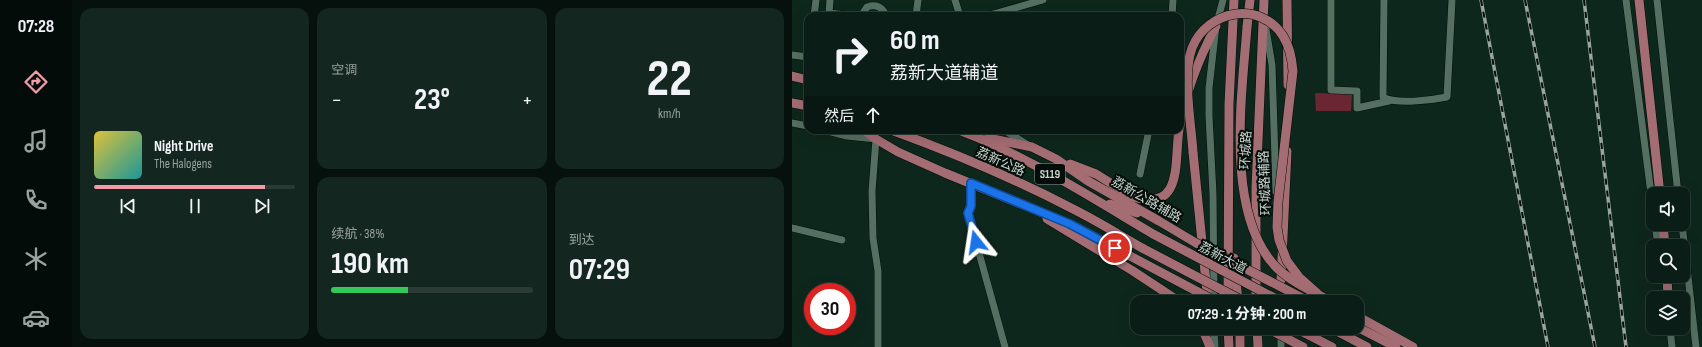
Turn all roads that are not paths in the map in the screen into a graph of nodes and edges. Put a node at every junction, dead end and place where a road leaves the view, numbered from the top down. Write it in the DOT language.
graph roads {
  1 [pos="816,0"];
  2 [pos="830,0"];
  3 [pos="918,0"];
  4 [pos="956,0"];
  5 [pos="1043,0"];
  6 [pos="1173,0"];
  7 [pos="1223,0"];
  8 [pos="1234,0"];
  9 [pos="1250,0"];
  10 [pos="1264,0"];
  11 [pos="1287,0"];
  12 [pos="1331,0"];
  13 [pos="1384,0"];
  14 [pos="1452,0"];
  15 [pos="1626,0"];
  16 [pos="1639,0"];
  17 [pos="1656,0"];
  18 [pos="814,12"];
  19 [pos="829,12"];
  20 [pos="864,12"];
  21 [pos="884,12"];
  22 [pos="916,12"];
  23 [pos="959,12"];
  24 [pos="1000,12"];
  25 [pos="1172,12"];
  26 [pos="1263,15"];
  27 [pos="1216,26"];
  28 [pos="792,55"];
  29 [pos="804,56"];
  30 [pos="792,76"];
  31 [pos="804,79"];
  32 [pos="1389,101"];
  33 [pos="792,103"];
  34 [pos="804,105"];
  35 [pos="1184,107"];
  36 [pos="792,122"];
  37 [pos="804,125"];
  38 [pos="839,134"];
  39 [pos="869,134"];
  40 [pos="902,134"];
  41 [pos="967,134"];
  42 [pos="972,134"];
  43 [pos="1011,134"];
  44 [pos="1149,134"];
  45 [pos="1179,134"];
  46 [pos="876,139"];
  47 [pos="1032,147"];
  48 [pos="1056,159"];
  49 [pos="1140,174"];
  50 [pos="971,183"];
  51 [pos="1650,187"];
  52 [pos="1659,187"];
  53 [pos="1677,187"];
  54 [pos="1094,198"];
  55 [pos="1027,207"];
  56 [pos="1228,217"];
  57 [pos="1159,221"];
  58 [pos="792,228"];
  59 [pos="1683,231"];
  60 [pos="1153,234"];
  61 [pos="842,240"];
  62 [pos="1281,280"];
  63 [pos="1317,293"];
  64 [pos="1170,295"];
  65 [pos="1204,295"];
  66 [pos="1207,295"];
  67 [pos="1214,295"];
  68 [pos="1228,295"];
  69 [pos="1233,295"];
  70 [pos="1238,295"];
  71 [pos="1256,295"];
  72 [pos="1268,295"];
  73 [pos="1281,295"];
  74 [pos="1296,295"];
  75 [pos="1320,295"];
  76 [pos="1364,320"];
  77 [pos="1364,330"];
  78 [pos="1206,335"];
  79 [pos="1211,335"];
  80 [pos="1213,335"];
  81 [pos="1228,335"];
  82 [pos="1240,335"];
  83 [pos="1257,335"];
  84 [pos="1280,335"];
  85 [pos="1281,335"];
  86 [pos="1309,335"];
  87 [pos="1344,335"];
  88 [pos="1671,335"];
  89 [pos="878,347"];
  90 [pos="1005,347"];
  91 [pos="1212,347"];
  92 [pos="1229,347"];
  93 [pos="1240,347"];
  94 [pos="1258,347"];
  95 [pos="1280,347"];
  96 [pos="1303,347"];
  97 [pos="1332,347"];
  98 [pos="1367,347"];
  99 [pos="1396,347"];
  100 [pos="1413,347"];
  101 [pos="1672,347"];
  102 [pos="1696,347"];
  1 -- 18 [label="street"];
  2 -- 19 [label="street"];
  3 -- 22 [label="street"];
  4 -- 23 [label="street"];
  5 -- 24 [label="street"];
  6 -- 25 [label="street"];
  7 -- 27 [label="street"];
  8 -- 56 [label="main road"];
  9 -- 63 [label="main road, bridge"];
  10 -- 26 [label="main road, 环城路"];
  11 -- 62 [label="main road"];
  12 -- 32 [label="street"];
  13 -- 32 [label="street"];
  14 -- 32 [label="street"];
  15 -- 51 [label="street"];
  16 -- 52 [label="main road"];
  17 -- 53 [label="street"];
  20 -- 21 [label="street"];
  26 -- 62 [label="street, 环城路辅路"];
  26 -- 71 [label="main road, 环城路"];
  27 -- 35 [label="main road"];
  27 -- 67 [label="street"];
  28 -- 29 [label="street"];
  30 -- 31 [label="main road"];
  33 -- 34 [label="main road"];
  36 -- 37 [label="street"];
  38 -- 46 [label="street"];
  39 -- 46 [label="main road"];
  40 -- 69 [label="main road, 荔新公路 / S119, bridge"];
  41 -- 54 [label="main road, 荔新公路 / S119"];
  42 -- 47 [label="main road, 荔新公路辅路"];
  43 -- 47 [label="street"];
  44 -- 49 [label="street"];
  45 -- 48 [label="main road"];
  46 -- 50 [label="main road"];
  46 -- 89 [label="street"];
  47 -- 48 [label="main road, 荔新公路辅路"];
  48 -- 57 [label="main road, 荔新公路辅路"];
  50 -- 55 [label="main road"];
  50 -- 90 [label="street"];
  54 -- 57 [label="main road"];
  54 -- 60 [label="main road, 荔新公路 / S119"];
  55 -- 64 [label="main road"];
  55 -- 65 [label="main road, bridge"];
  56 -- 68 [label="main road"];
  56 -- 70 [label="main road"];
  57 -- 74 [label="main road, 荔新公路辅路, bridge"];
  58 -- 61 [label="street"];
  59 -- 102 [label="street"];
  60 -- 72 [label="main road, 荔新大道, bridge"];
  62 -- 73 [label="street, 环城路辅路"];
  63 -- 66 [label="main road, bridge"];
  63 -- 75 [label="main road, bridge"];
  76 -- 100 [label="main road"];
  77 -- 99 [label="main road"];
  78 -- 91 [label="main road"];
  79 -- 91 [label="main road"];
  80 -- 91 [label="street"];
  81 -- 92 [label="main road"];
  82 -- 93 [label="main road"];
  83 -- 94 [label="main road"];
  84 -- 96 [label="main road, bridge"];
  85 -- 95 [label="street"];
  86 -- 97 [label="main road"];
  87 -- 98 [label="main road"];
  88 -- 101 [label="street"];
}
